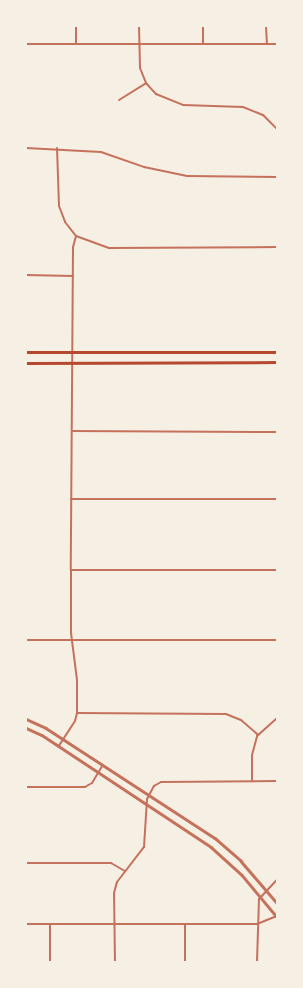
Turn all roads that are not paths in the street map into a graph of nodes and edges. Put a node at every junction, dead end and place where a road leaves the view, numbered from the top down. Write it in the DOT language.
graph roads {
  1 [pos="76,26"];
  2 [pos="139,26"];
  3 [pos="203,26"];
  4 [pos="266,26"];
  5 [pos="26,44"];
  6 [pos="76,44"];
  7 [pos="139,44"];
  8 [pos="203,44"];
  9 [pos="267,44"];
  10 [pos="277,44"];
  11 [pos="146,83"];
  12 [pos="119,100"];
  13 [pos="277,129"];
  14 [pos="26,148"];
  15 [pos="57,148"];
  16 [pos="277,177"];
  17 [pos="76,236"];
  18 [pos="277,247"];
  19 [pos="26,276"];
  20 [pos="73,276"];
  21 [pos="26,352"];
  22 [pos="73,352"];
  23 [pos="277,352"];
  24 [pos="73,362"];
  25 [pos="277,362"];
  26 [pos="26,363"];
  27 [pos="72,431"];
  28 [pos="277,432"];
  29 [pos="71,499"];
  30 [pos="277,499"];
  31 [pos="71,570"];
  32 [pos="277,570"];
  33 [pos="26,640"];
  34 [pos="72,640"];
  35 [pos="277,640"];
  36 [pos="77,713"];
  37 [pos="277,718"];
  38 [pos="26,719"];
  39 [pos="26,728"];
  40 [pos="258,735"];
  41 [pos="64,739"];
  42 [pos="59,747"];
  43 [pos="103,765"];
  44 [pos="98,772"];
  45 [pos="252,781"];
  46 [pos="277,781"];
  47 [pos="26,787"];
  48 [pos="148,794"];
  49 [pos="146,803"];
  50 [pos="26,862"];
  51 [pos="125,872"];
  52 [pos="277,880"];
  53 [pos="266,890"];
  54 [pos="260,896"];
  55 [pos="277,902"];
  56 [pos="277,916"];
  57 [pos="26,924"];
  58 [pos="50,924"];
  59 [pos="115,924"];
  60 [pos="185,924"];
  61 [pos="257,924"];
  62 [pos="50,962"];
  63 [pos="115,962"];
  64 [pos="185,962"];
  65 [pos="257,962"];
  1 -- 6 [label="street"];
  2 -- 7 [label="street"];
  3 -- 8 [label="street"];
  4 -- 9 [label="street"];
  5 -- 6 [label="street"];
  6 -- 7 [label="street"];
  7 -- 8 [label="street"];
  7 -- 11 [label="street"];
  8 -- 9 [label="street"];
  9 -- 10 [label="street"];
  11 -- 12 [label="street"];
  11 -- 13 [label="street"];
  14 -- 15 [label="street"];
  15 -- 16 [label="street"];
  15 -- 17 [label="street"];
  17 -- 18 [label="street"];
  17 -- 20 [label="street"];
  19 -- 20 [label="street"];
  20 -- 22 [label="street"];
  21 -- 22 [label="main road"];
  22 -- 23 [label="main road"];
  22 -- 24 [label="street"];
  24 -- 25 [label="main road"];
  24 -- 26 [label="main road"];
  24 -- 27 [label="street"];
  27 -- 28 [label="street"];
  27 -- 29 [label="street"];
  29 -- 30 [label="street"];
  29 -- 31 [label="street"];
  31 -- 32 [label="street"];
  31 -- 34 [label="street"];
  33 -- 34 [label="street"];
  34 -- 35 [label="street"];
  34 -- 36 [label="street"];
  36 -- 40 [label="street"];
  36 -- 41 [label="street"];
  37 -- 40 [label="street"];
  38 -- 41 [label="street"];
  39 -- 42 [label="street"];
  40 -- 45 [label="street"];
  41 -- 42 [label="street"];
  41 -- 43 [label="street"];
  42 -- 44 [label="street"];
  43 -- 44 [label="street"];
  43 -- 48 [label="street"];
  44 -- 47 [label="street"];
  44 -- 49 [label="street"];
  45 -- 46 [label="street"];
  45 -- 48 [label="street"];
  48 -- 49 [label="street"];
  48 -- 53 [label="street"];
  49 -- 51 [label="street"];
  49 -- 54 [label="street"];
  50 -- 51 [label="street"];
  51 -- 59 [label="street"];
  52 -- 53 [label="street"];
  53 -- 54 [label="street"];
  53 -- 55 [label="street"];
  54 -- 56 [label="street"];
  54 -- 61 [label="street"];
  56 -- 61 [label="street"];
  57 -- 58 [label="street"];
  58 -- 59 [label="street"];
  58 -- 62 [label="street"];
  59 -- 60 [label="street"];
  59 -- 63 [label="street"];
  60 -- 61 [label="street"];
  60 -- 64 [label="street"];
  61 -- 65 [label="street"];
}
